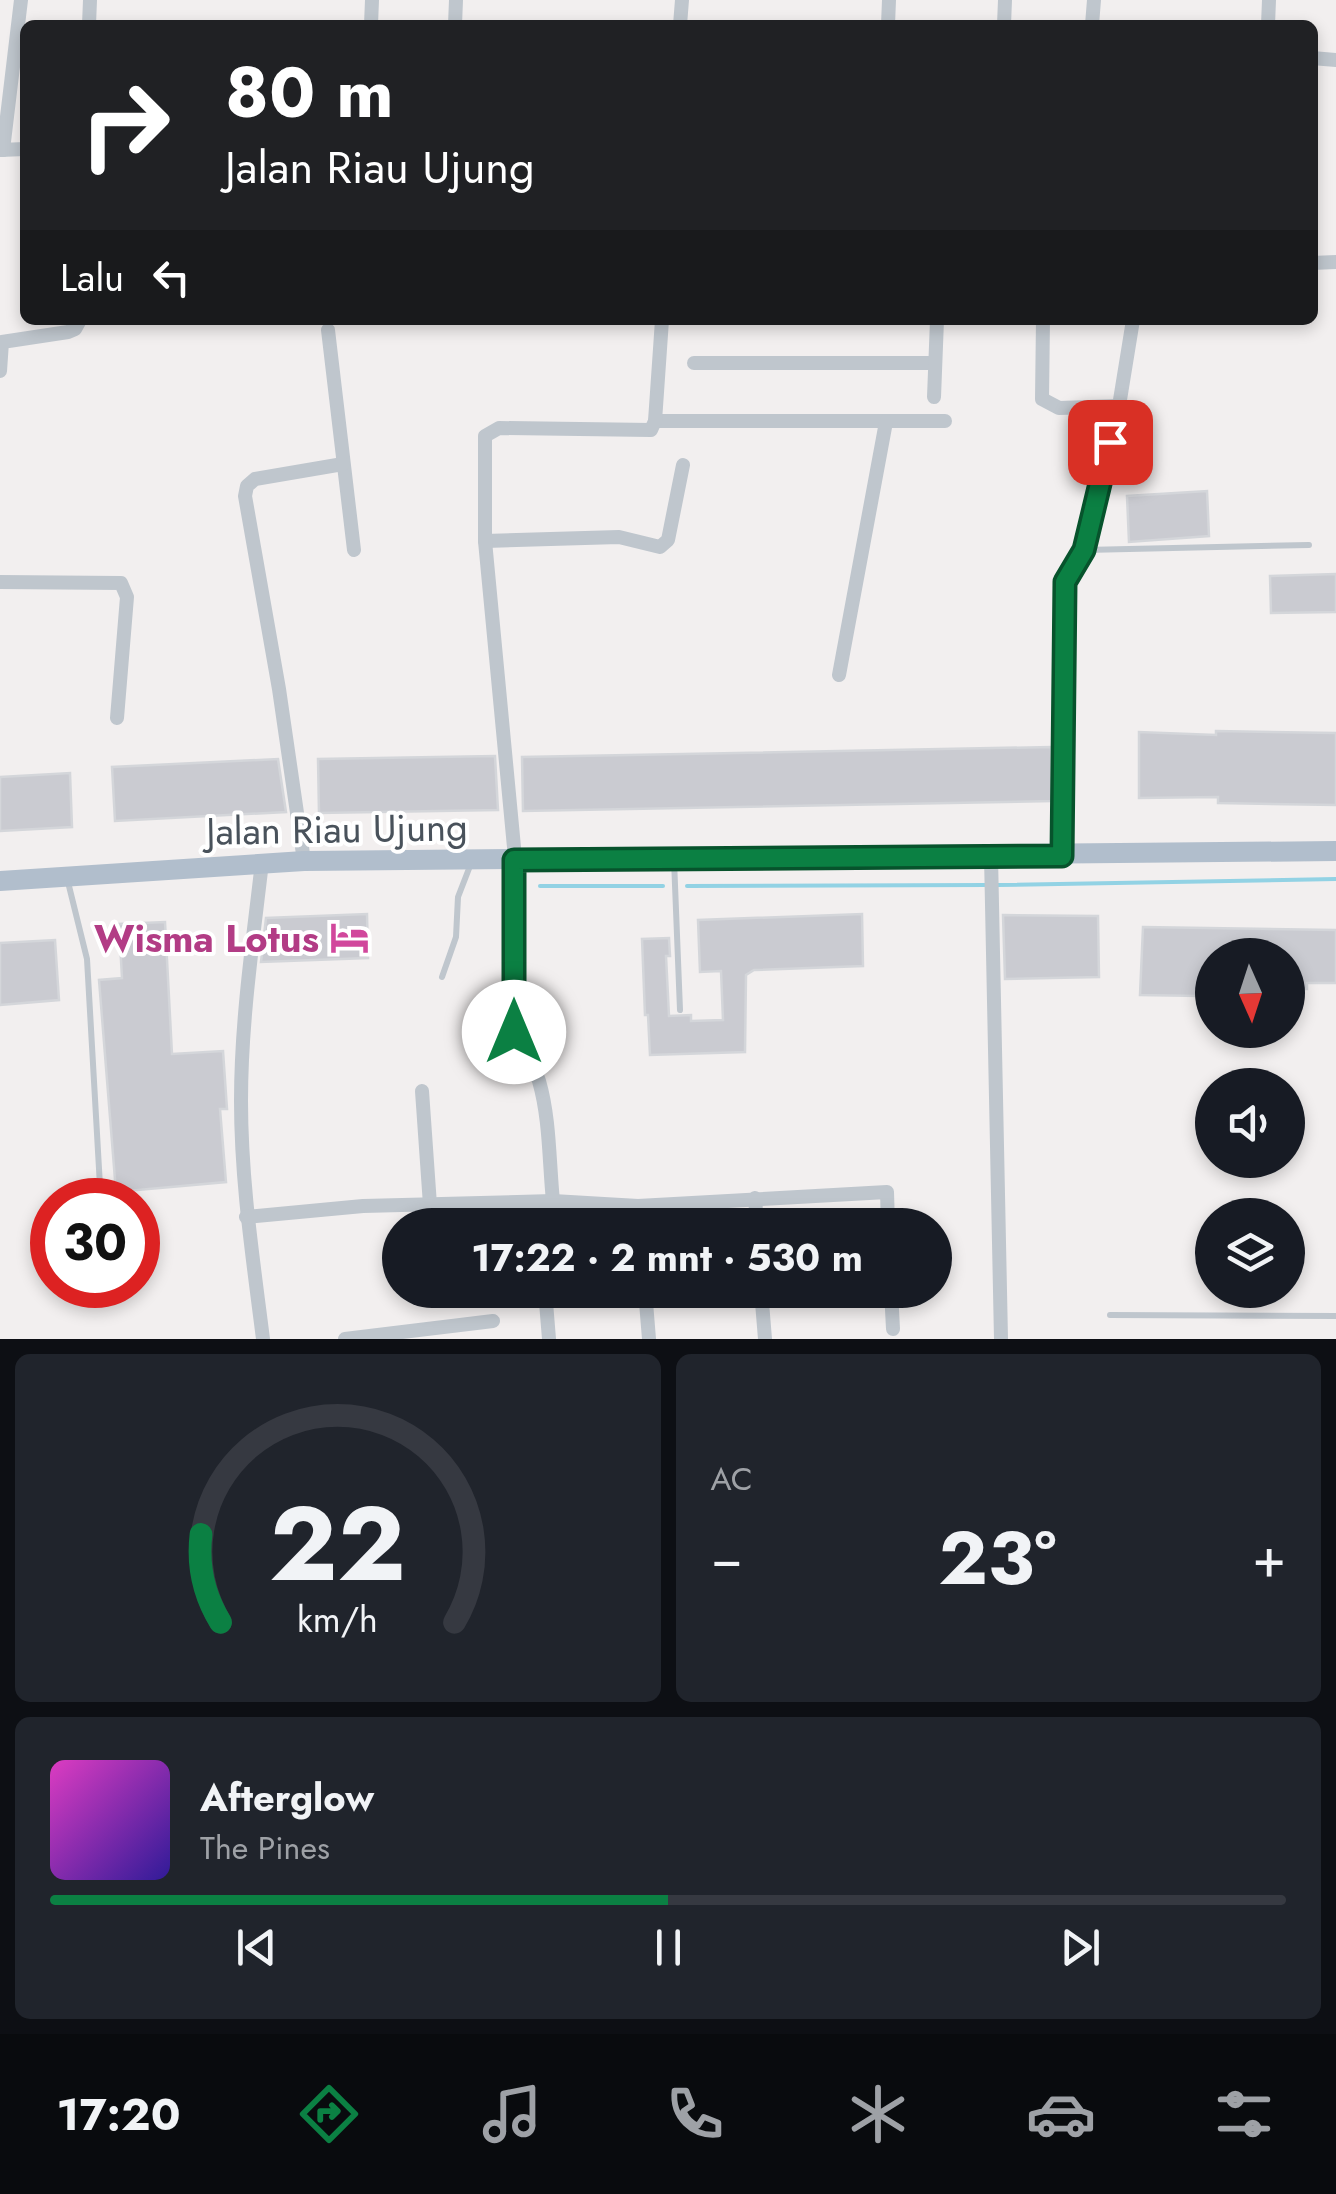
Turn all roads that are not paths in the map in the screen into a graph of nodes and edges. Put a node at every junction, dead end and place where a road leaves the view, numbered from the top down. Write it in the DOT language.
graph roads {
  1 [pos="21,0"];
  2 [pos="2,150"];
  3 [pos="77,325"];
  4 [pos="662,325"];
  5 [pos="937,325"];
  6 [pos="1044,325"];
  7 [pos="1131,325"];
  8 [pos="328,330"];
  9 [pos="1,342"];
  10 [pos="694,363"];
  11 [pos="935,363"];
  12 [pos="0,371"];
  13 [pos="934,398"];
  14 [pos="1120,406"];
  15 [pos="655,420"];
  16 [pos="946,421"];
  17 [pos="886,422"];
  18 [pos="343,464"];
  19 [pos="683,465"];
  20 [pos="485,541"];
  21 [pos="1309,544"];
  22 [pos="354,550"];
  23 [pos="1084,550"];
  24 [pos="0,582"];
  25 [pos="840,675"];
  26 [pos="117,718"];
  27 [pos="1336,851"];
  28 [pos="1062,856"];
  29 [pos="674,858"];
  30 [pos="472,860"];
  31 [pos="514,860"];
  32 [pos="304,861"];
  33 [pos="262,862"];
  34 [pos="991,862"];
  35 [pos="66,876"];
  36 [pos="0,881"];
  37 [pos="442,976"];
  38 [pos="680,1010"];
  39 [pos="422,1091"];
  40 [pos="100,1178"];
  41 [pos="755,1198"];
  42 [pos="553,1201"];
  43 [pos="430,1204"];
  44 [pos="638,1206"];
  45 [pos="546,1208"];
  46 [pos="756,1208"];
  47 [pos="887,1208"];
  48 [pos="246,1217"];
  49 [pos="546,1308"];
  50 [pos="646,1308"];
  51 [pos="762,1308"];
  52 [pos="893,1308"];
  53 [pos="1110,1315"];
  54 [pos="1336,1316"];
  55 [pos="493,1321"];
  56 [pos="894,1329"];
  57 [pos="258,1338"];
  58 [pos="345,1339"];
  59 [pos="549,1339"];
  60 [pos="648,1339"];
  61 [pos="764,1339"];
  62 [pos="1001,1339"];
  1 -- 2 [label="street"];
  3 -- 9 [label="street"];
  4 -- 15 [label="street"];
  5 -- 11 [label="street"];
  6 -- 14 [label="street"];
  7 -- 14 [label="street"];
  8 -- 18 [label="street"];
  9 -- 12 [label="street"];
  10 -- 11 [label="street"];
  11 -- 13 [label="street"];
  14 -- 23 [label="street"];
  15 -- 17 [label="street"];
  15 -- 20 [label="street"];
  16 -- 17 [label="street"];
  17 -- 25 [label="street"];
  18 -- 22 [label="street"];
  18 -- 32 [label="street"];
  19 -- 20 [label="street"];
  20 -- 31 [label="street"];
  21 -- 23 [label="lane"];
  23 -- 28 [label="street"];
  24 -- 26 [label="street"];
  27 -- 28 [label="main road, Jalan Riau Ujung"];
  28 -- 34 [label="main road, Jalan Riau Ujung"];
  29 -- 31 [label="main road, Jalan Riau Ujung"];
  29 -- 34 [label="main road, Jalan Riau Ujung"];
  29 -- 38 [label="lane"];
  30 -- 31 [label="main road, Jalan Riau Ujung"];
  30 -- 32 [label="main road, Jalan Riau Ujung"];
  30 -- 37 [label="lane"];
  31 -- 42 [label="street"];
  32 -- 33 [label="main road, Jalan Riau Ujung"];
  33 -- 35 [label="main road, Jalan Riau Ujung"];
  33 -- 48 [label="street"];
  34 -- 62 [label="street"];
  35 -- 36 [label="main road, Jalan Riau Ujung"];
  35 -- 40 [label="lane"];
  39 -- 43 [label="street"];
  41 -- 44 [label="street"];
  41 -- 46 [label="street"];
  41 -- 47 [label="street"];
  42 -- 43 [label="street"];
  42 -- 44 [label="street"];
  42 -- 45 [label="street"];
  43 -- 48 [label="street"];
  48 -- 57 [label="street"];
  49 -- 59 [label="street"];
  50 -- 60 [label="street"];
  51 -- 61 [label="street"];
  52 -- 56 [label="street"];
  53 -- 54 [label="lane"];
  55 -- 58 [label="street"];
}
